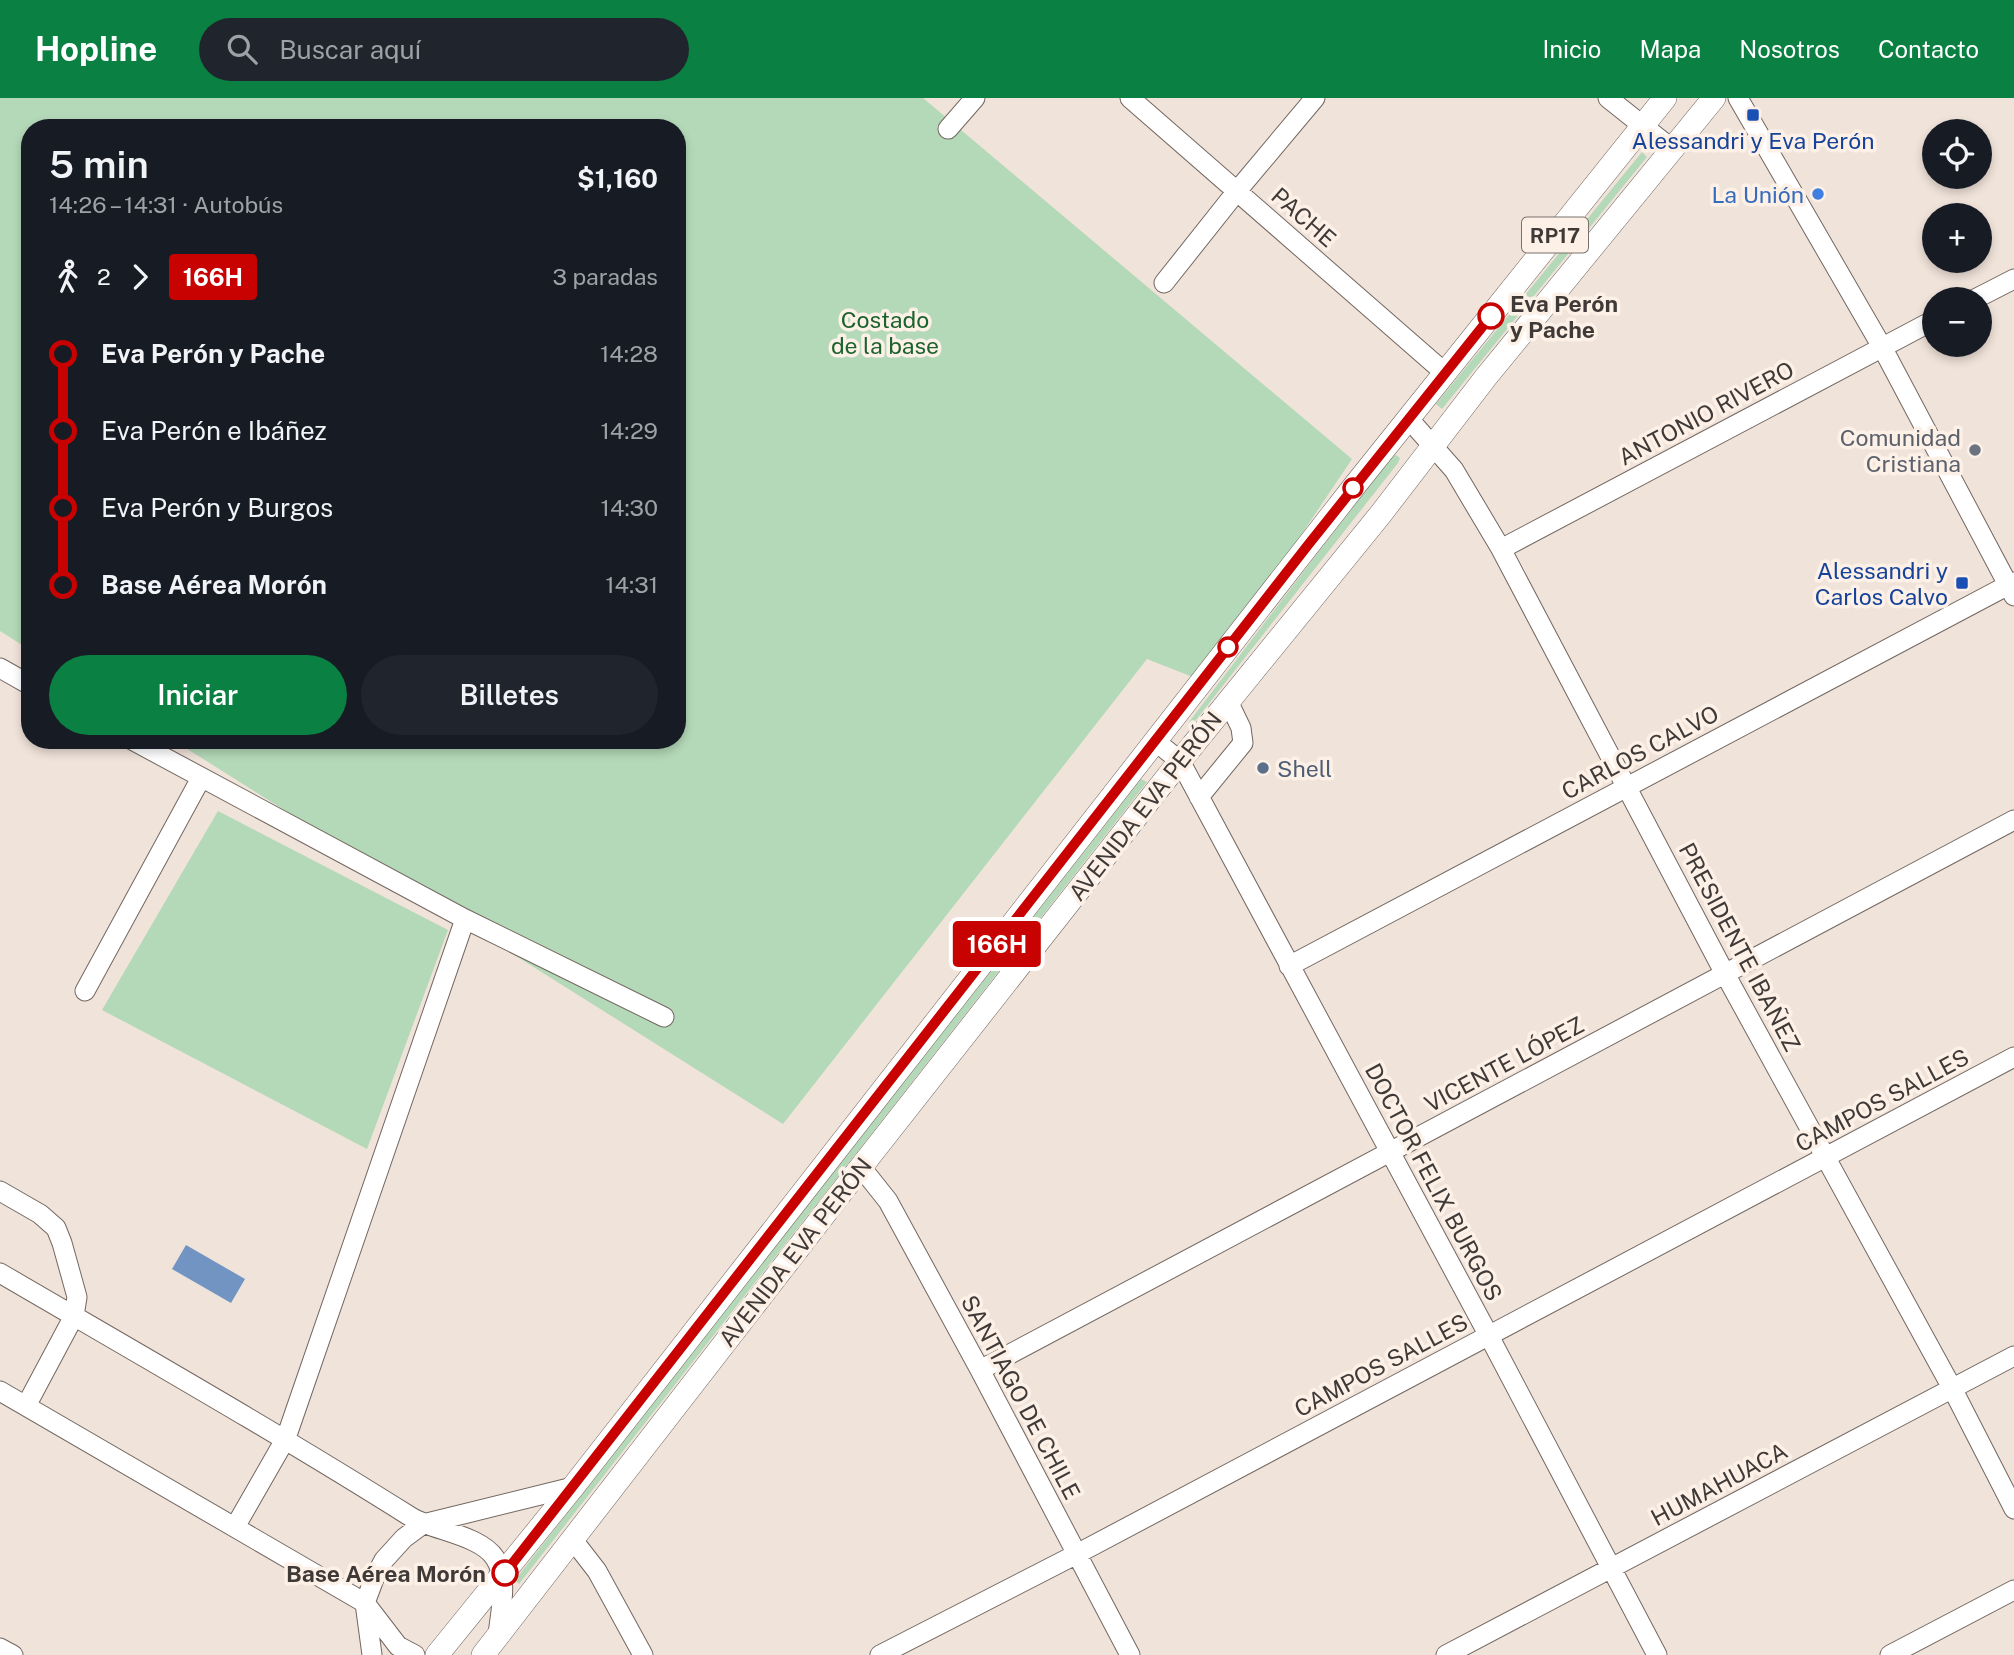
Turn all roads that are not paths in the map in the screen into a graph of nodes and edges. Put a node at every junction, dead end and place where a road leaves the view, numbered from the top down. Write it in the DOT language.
graph roads {
  1 [pos="975,98"];
  2 [pos="1130,98"];
  3 [pos="1315,98"];
  4 [pos="1608,98"];
  5 [pos="1665,98"];
  6 [pos="1714,98"];
  7 [pos="1738,98"];
  8 [pos="1643,126"];
  9 [pos="948,130"];
  10 [pos="1672,149"];
  11 [pos="1237,191"];
  12 [pos="2014,279"];
  13 [pos="1164,283"];
  14 [pos="1992,290"];
  15 [pos="1922,326"];
  16 [pos="1882,347"];
  17 [pos="1446,373"];
  18 [pos="1408,418"];
  19 [pos="1434,446"];
  20 [pos="1501,549"];
  21 [pos="2012,588"];
  22 [pos="0,668"];
  23 [pos="21,680"];
  24 [pos="1228,701"];
  25 [pos="1155,741"];
  26 [pos="148,749"];
  27 [pos="1180,761"];
  28 [pos="201,778"];
  29 [pos="1627,786"];
  30 [pos="1199,797"];
  31 [pos="2014,820"];
  32 [pos="465,919"];
  33 [pos="1289,966"];
  34 [pos="1724,972"];
  35 [pos="85,991"];
  36 [pos="664,1017"];
  37 [pos="2014,1057"];
  38 [pos="1391,1153"];
  39 [pos="1825,1158"];
  40 [pos="861,1167"];
  41 [pos="0,1191"];
  42 [pos="0,1273"];
  43 [pos="74,1316"];
  44 [pos="1489,1336"];
  45 [pos="2014,1356"];
  46 [pos="980,1370"];
  47 [pos="1952,1388"];
  48 [pos="0,1391"];
  49 [pos="26,1406"];
  50 [pos="286,1438"];
  51 [pos="573,1487"];
  52 [pos="2014,1509"];
  53 [pos="423,1524"];
  54 [pos="235,1527"];
  55 [pos="573,1540"];
  56 [pos="1075,1555"];
  57 [pos="1611,1569"];
  58 [pos="503,1576"];
  59 [pos="2014,1590"];
  60 [pos="365,1603"];
  61 [pos="498,1636"];
  62 [pos="0,1648"];
  63 [pos="13,1655"];
  64 [pos="372,1655"];
  65 [pos="415,1655"];
  66 [pos="437,1655"];
  67 [pos="483,1655"];
  68 [pos="643,1655"];
  69 [pos="880,1655"];
  70 [pos="1130,1655"];
  71 [pos="1446,1655"];
  72 [pos="1657,1655"];
  73 [pos="1889,1655"];
  1 -- 9 [label="street"];
  2 -- 11 [label="street, PACHE"];
  3 -- 11 [label="street"];
  4 -- 8 [label="street"];
  5 -- 8 [label="main road, AVENIDA EVA PERÓN / RP17"];
  6 -- 10 [label="main road, AVENIDA EVA PERÓN / RP17"];
  7 -- 16 [label="street"];
  8 -- 10 [label="street"];
  8 -- 17 [label="main road, AVENIDA EVA PERÓN / RP17"];
  10 -- 19 [label="main road, AVENIDA EVA PERÓN / RP17"];
  11 -- 13 [label="street"];
  11 -- 17 [label="street, PACHE"];
  12 -- 14 [label="street"];
  15 -- 16 [label="street, ANTONIO RIVERO"];
  16 -- 20 [label="street, ANTONIO RIVERO"];
  16 -- 21 [label="street"];
  17 -- 18 [label="main road, AVENIDA EVA PERÓN / RP17"];
  18 -- 19 [label="street, PRESIDENTE IBAÑEZ"];
  18 -- 25 [label="main road, AVENIDA EVA PERÓN / RP17"];
  19 -- 20 [label="street, PRESIDENTE IBAÑEZ"];
  19 -- 24 [label="main road, AVENIDA EVA PERÓN / RP17"];
  20 -- 29 [label="street, PRESIDENTE IBAÑEZ"];
  21 -- 29 [label="street, CARLOS CALVO"];
  22 -- 23 [label="street"];
  24 -- 27 [label="main road, AVENIDA EVA PERÓN / RP17"];
  24 -- 30 [label="street"];
  25 -- 27 [label="street, DOCTOR FELIX BURGOS"];
  25 -- 51 [label="main road, AVENIDA EVA PERÓN / RP17"];
  26 -- 28 [label="street"];
  27 -- 30 [label="street, DOCTOR FELIX BURGOS"];
  27 -- 40 [label="main road, AVENIDA EVA PERÓN / RP17"];
  28 -- 32 [label="street"];
  28 -- 35 [label="street"];
  29 -- 33 [label="street, CARLOS CALVO"];
  29 -- 34 [label="street, PRESIDENTE IBAÑEZ"];
  30 -- 33 [label="street, DOCTOR FELIX BURGOS"];
  31 -- 34 [label="street, VICENTE LÓPEZ"];
  32 -- 36 [label="street"];
  32 -- 50 [label="street"];
  33 -- 38 [label="street, DOCTOR FELIX BURGOS"];
  34 -- 38 [label="street, VICENTE LÓPEZ"];
  34 -- 39 [label="street, PRESIDENTE IBAÑEZ"];
  37 -- 39 [label="street, CAMPOS SALLES"];
  38 -- 44 [label="street, DOCTOR FELIX BURGOS"];
  38 -- 46 [label="street, VICENTE LÓPEZ"];
  39 -- 44 [label="street, CAMPOS SALLES"];
  39 -- 47 [label="street, PRESIDENTE IBAÑEZ"];
  40 -- 46 [label="street, SANTIAGO DE CHILE"];
  40 -- 55 [label="main road, AVENIDA EVA PERÓN / RP17"];
  41 -- 43 [label="street"];
  42 -- 43 [label="street"];
  43 -- 49 [label="street"];
  43 -- 50 [label="street"];
  44 -- 56 [label="street, CAMPOS SALLES"];
  44 -- 57 [label="street, DOCTOR FELIX BURGOS"];
  45 -- 47 [label="street, HUMAHUACA"];
  46 -- 56 [label="street, SANTIAGO DE CHILE"];
  47 -- 52 [label="street, PRESIDENTE IBAÑEZ"];
  47 -- 57 [label="street, HUMAHUACA"];
  48 -- 49 [label="street"];
  49 -- 54 [label="street"];
  50 -- 53 [label="street"];
  50 -- 54 [label="street"];
  51 -- 53 [label="street"];
  51 -- 58 [label="main road, AVENIDA EVA PERÓN / RP17"];
  53 -- 58 [label="street"];
  53 -- 60 [label="street"];
  54 -- 60 [label="street"];
  55 -- 61 [label="main road, AVENIDA EVA PERÓN / RP17"];
  55 -- 68 [label="street"];
  56 -- 69 [label="street, CAMPOS SALLES"];
  56 -- 70 [label="street, SANTIAGO DE CHILE"];
  57 -- 71 [label="street, HUMAHUACA"];
  57 -- 72 [label="street, DOCTOR FELIX BURGOS"];
  58 -- 61 [label="street"];
  58 -- 66 [label="main road, AVENIDA EVA PERÓN / RP17"];
  59 -- 73 [label="street"];
  60 -- 64 [label="street"];
  60 -- 65 [label="street"];
  61 -- 67 [label="main road, AVENIDA EVA PERÓN / RP17"];
  62 -- 63 [label="street"];
}
